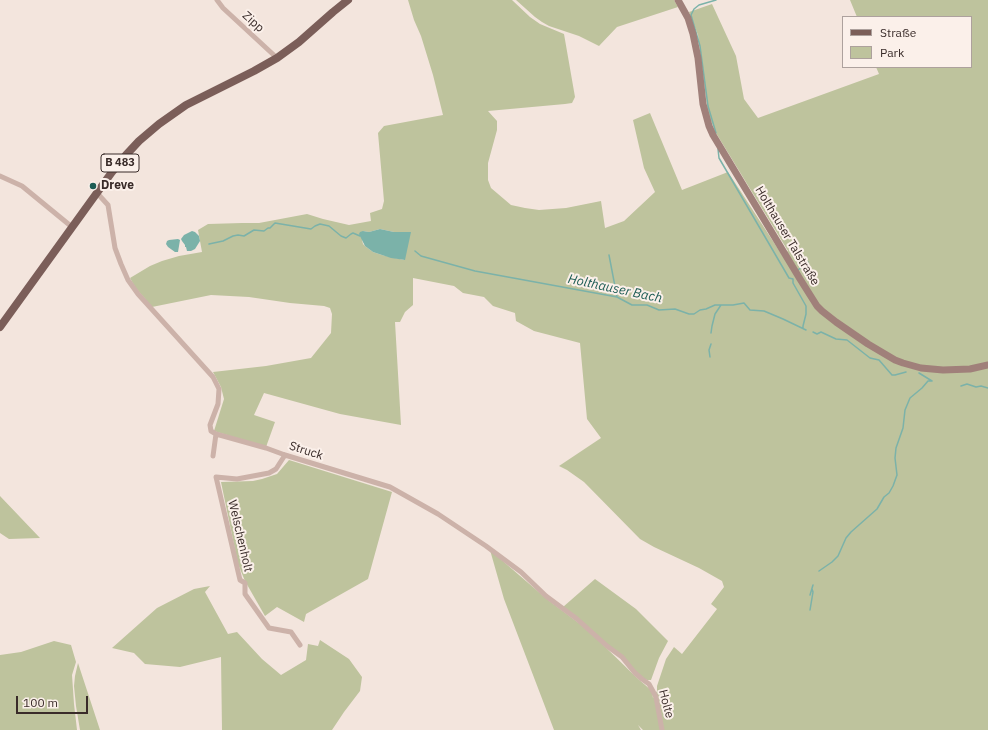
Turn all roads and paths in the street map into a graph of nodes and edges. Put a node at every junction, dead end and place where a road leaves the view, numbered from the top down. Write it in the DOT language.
graph roads {
  1 [pos="217,0"];
  2 [pos="678,0"];
  3 [pos="344,2"];
  4 [pos="277,58"];
  5 [pos="0,176"];
  6 [pos="97,193"];
  7 [pos="72,227"];
  8 [pos="0,327"];
  9 [pos="988,365"];
  10 [pos="216,434"];
  11 [pos="213,456"];
  12 [pos="286,456"];
  13 [pos="300,645"];
  14 [pos="649,684"];
  15 [pos="662,730"];
  1 -- 4 [label="street, Zipp"];
  2 -- 9 [label="street, Holthauser Talstraße"];
  3 -- 4 [label="main road, B 483"];
  4 -- 6 [label="main road, B 483"];
  5 -- 7 [label="street"];
  6 -- 7 [label="main road, B 483"];
  6 -- 10 [label="street"];
  7 -- 8 [label="main road, B 483"];
  10 -- 11 [label="street"];
  10 -- 12 [label="street, Struck"];
  12 -- 13 [label="street, Welschenholt"];
  12 -- 14 [label="street, Struck"];
  14 -- 15 [label="street, Holte"];
}
